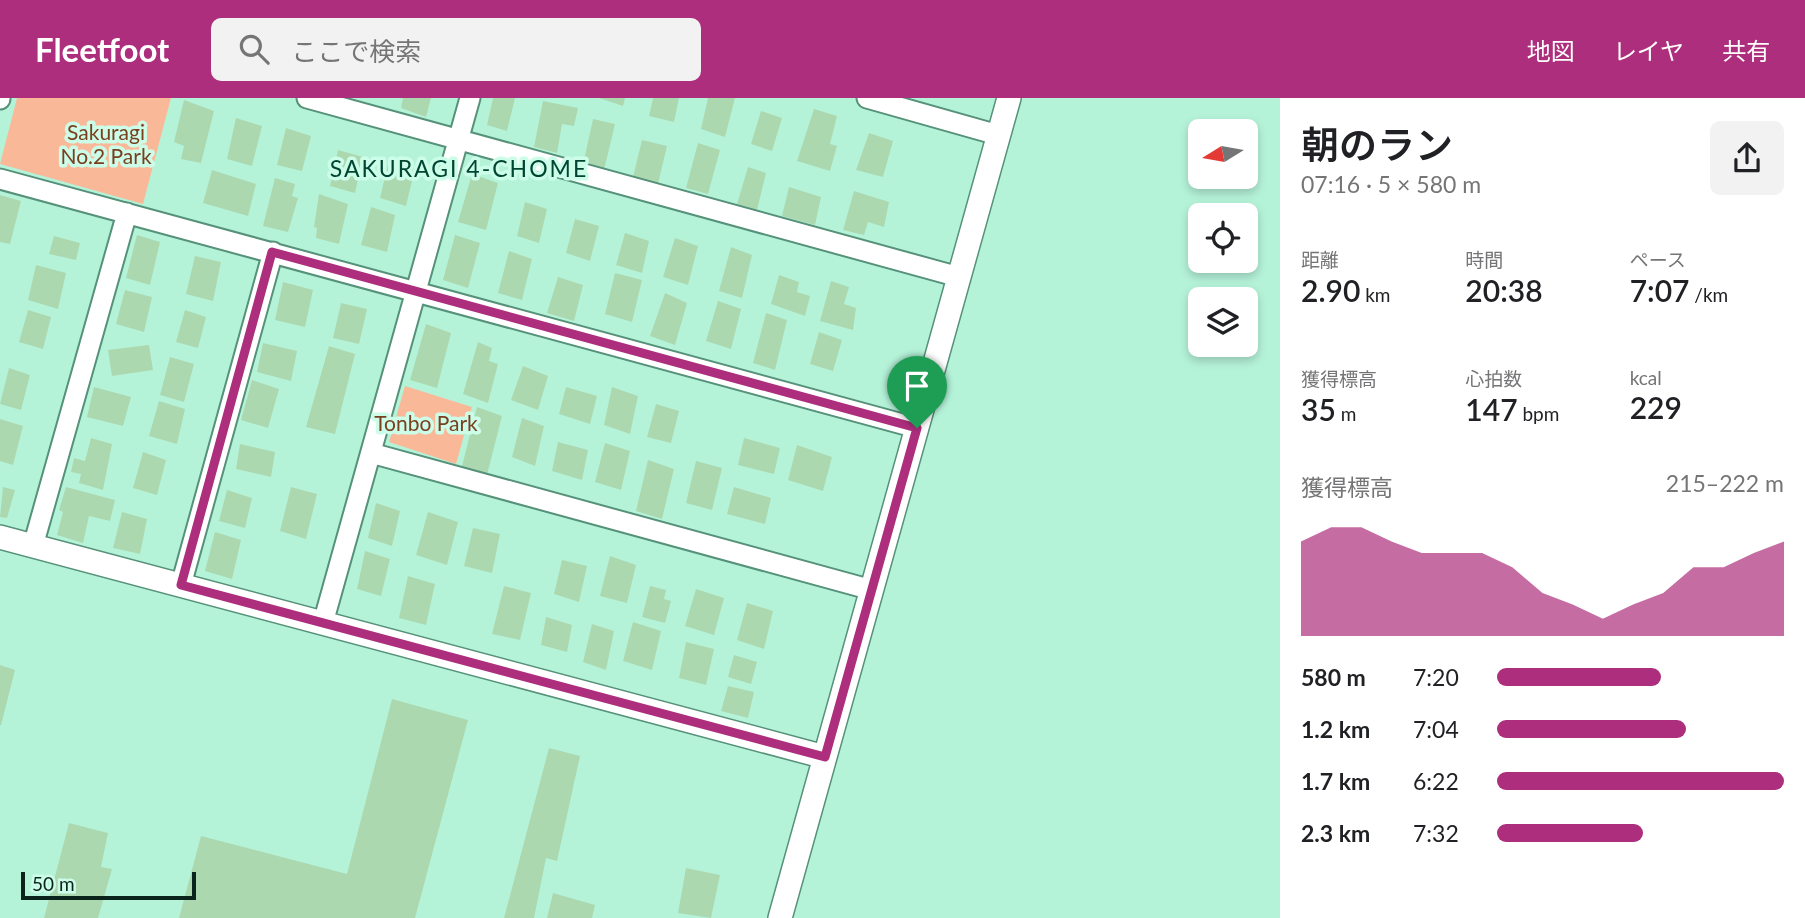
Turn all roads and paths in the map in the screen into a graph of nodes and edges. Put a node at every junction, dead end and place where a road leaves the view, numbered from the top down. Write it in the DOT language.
graph roads {
  1 [pos="307,98"];
  2 [pos="470,98"];
  3 [pos="867,98"];
  4 [pos="1009,98"];
  5 [pos="998,135"];
  6 [pos="459,140"];
  7 [pos="0,179"];
  8 [pos="127,213"];
  9 [pos="272,252"];
  10 [pos="959,277"];
  11 [pos="416,291"];
  12 [pos="917,428"];
  13 [pos="371,453"];
  14 [pos="0,537"];
  15 [pos="33,546"];
  16 [pos="181,585"];
  17 [pos="872,590"];
  18 [pos="323,623"];
  19 [pos="825,757"];
  20 [pos="780,918"];
  1 -- 6 [label="street"];
  2 -- 6 [label="street"];
  3 -- 5 [label="street"];
  4 -- 5 [label="street"];
  5 -- 10 [label="street"];
  6 -- 10 [label="street"];
  6 -- 11 [label="street"];
  7 -- 8 [label="street"];
  8 -- 9 [label="street"];
  8 -- 15 [label="street"];
  9 -- 11 [label="street"];
  9 -- 16 [label="street"];
  10 -- 12 [label="street"];
  11 -- 12 [label="street"];
  11 -- 13 [label="street"];
  12 -- 17 [label="street"];
  13 -- 17 [label="street"];
  13 -- 18 [label="street"];
  14 -- 15 [label="street"];
  15 -- 16 [label="street"];
  16 -- 18 [label="street"];
  17 -- 19 [label="street"];
  18 -- 19 [label="street"];
  19 -- 20 [label="street"];
}
